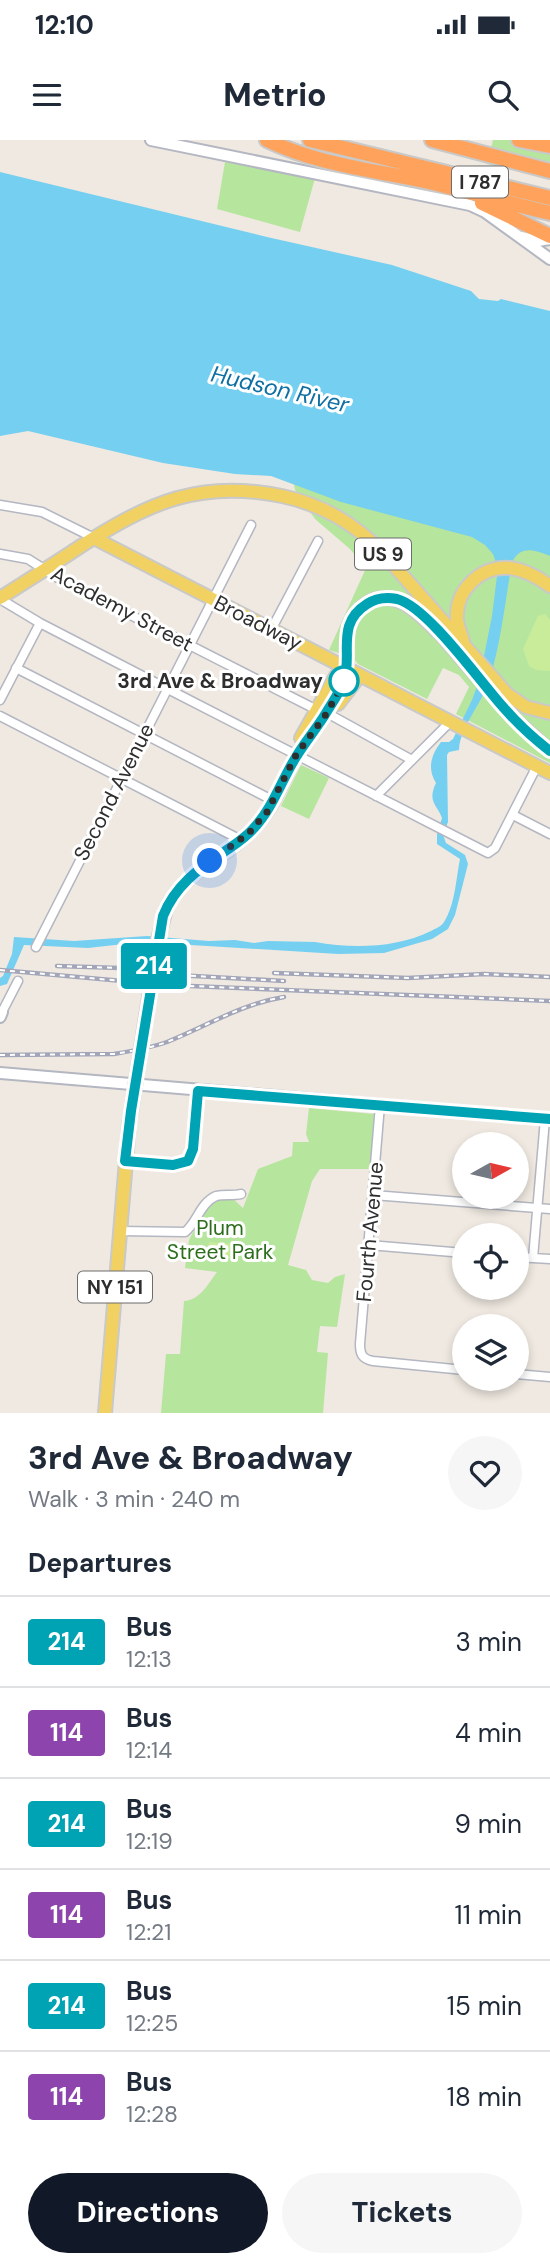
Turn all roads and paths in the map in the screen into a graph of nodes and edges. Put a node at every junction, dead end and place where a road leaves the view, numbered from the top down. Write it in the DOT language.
graph roads {
  1 [pos="151,140"];
  2 [pos="267,140"];
  3 [pos="310,140"];
  4 [pos="432,140"];
  5 [pos="519,140"];
  6 [pos="550,146"];
  7 [pos="410,165"];
  8 [pos="550,170"];
  9 [pos="425,182"];
  10 [pos="550,198"];
  11 [pos="550,212"];
  12 [pos="514,234"];
  13 [pos="550,238"];
  14 [pos="550,259"];
  15 [pos="280,496"];
  16 [pos="0,505"];
  17 [pos="251,525"];
  18 [pos="94,538"];
  19 [pos="318,541"];
  20 [pos="0,554"];
  21 [pos="46,569"];
  22 [pos="550,586"];
  23 [pos="0,599"];
  24 [pos="213,600"];
  25 [pos="40,623"];
  26 [pos="436,629"];
  27 [pos="271,630"];
  28 [pos="189,645"];
  29 [pos="459,648"];
  30 [pos="345,667"];
  31 [pos="16,668"];
  32 [pos="360,675"];
  33 [pos="166,689"];
  34 [pos="0,700"];
  35 [pos="322,711"];
  36 [pos="550,713"];
  37 [pos="0,716"];
  38 [pos="452,722"];
  39 [pos="144,733"];
  40 [pos="550,751"];
  41 [pos="296,755"];
  42 [pos="412,760"];
  43 [pos="537,766"];
  44 [pos="550,773"];
  45 [pos="121,778"];
  46 [pos="376,796"];
  47 [pos="274,801"];
  48 [pos="513,815"];
  49 [pos="550,834"];
  50 [pos="241,840"];
  51 [pos="36,947"];
  52 [pos="18,981"];
  53 [pos="1,1014"];
  54 [pos="0,1073"];
  55 [pos="198,1091"];
  56 [pos="380,1105"];
  57 [pos="548,1119"];
  58 [pos="125,1161"];
  59 [pos="241,1194"];
  60 [pos="373,1195"];
  61 [pos="537,1208"];
  62 [pos="550,1209"];
  63 [pos="120,1231"];
  64 [pos="369,1245"];
  65 [pos="452,1252"];
  66 [pos="529,1258"];
  67 [pos="533,1258"];
  68 [pos="550,1259"];
  69 [pos="452,1369"];
  70 [pos="529,1375"];
  71 [pos="550,1377"];
  72 [pos="105,1413"];
  1 -- 12 [label="street"];
  2 -- 9 [label="highway"];
  3 -- 7 [label="highway, I 787"];
  4 -- 8 [label="highway, I 787"];
  5 -- 6 [label="highway"];
  7 -- 10 [label="highway, I 787"];
  7 -- 11 [label="highway"];
  9 -- 11 [label="highway"];
  9 -- 13 [label="highway"];
  12 -- 13 [label="street"];
  12 -- 14 [label="street"];
  15 -- 18 [label="main road, US 9"];
  15 -- 26 [label="main road, US 9"];
  15 -- 29 [label="main road, US 9"];
  16 -- 18 [label="street, Broadway"];
  17 -- 24 [label="street, Second Avenue"];
  18 -- 21 [label="main road, US 9"];
  18 -- 24 [label="main road, Broadway"];
  19 -- 27 [label="street"];
  20 -- 21 [label="street, Academy Street"];
  21 -- 23 [label="main road, US 9"];
  21 -- 28 [label="street, Academy Street"];
  22 -- 29 [label="main road"];
  23 -- 25 [label="street"];
  24 -- 27 [label="main road, Broadway"];
  24 -- 28 [label="street, Second Avenue"];
  25 -- 31 [label="street"];
  25 -- 33 [label="street"];
  26 -- 29 [label="main road, US 9"];
  26 -- 30 [label="main road"];
  27 -- 30 [label="main road, Broadway"];
  28 -- 33 [label="street, Second Avenue"];
  28 -- 35 [label="street, Academy Street"];
  29 -- 36 [label="main road, US 9"];
  29 -- 40 [label="main road, US 9"];
  30 -- 32 [label="main road, Broadway"];
  30 -- 35 [label="main road, NY 151"];
  31 -- 34 [label="street"];
  31 -- 39 [label="street"];
  32 -- 35 [label="main road"];
  32 -- 38 [label="main road, Broadway"];
  33 -- 39 [label="street, Second Avenue"];
  33 -- 41 [label="street"];
  35 -- 41 [label="main road, NY 151"];
  35 -- 42 [label="street, Academy Street"];
  37 -- 45 [label="street"];
  38 -- 42 [label="street"];
  38 -- 43 [label="main road, Broadway"];
  39 -- 45 [label="street, Second Avenue"];
  39 -- 47 [label="street"];
  41 -- 46 [label="street"];
  41 -- 47 [label="main road, NY 151"];
  42 -- 46 [label="street"];
  43 -- 44 [label="main road, Broadway"];
  43 -- 48 [label="street"];
  45 -- 50 [label="street"];
  45 -- 51 [label="street, Second Avenue"];
  46 -- 48 [label="street"];
  47 -- 50 [label="main road, NY 151"];
  48 -- 49 [label="street"];
  50 -- 58 [label="main road, NY 151, bridge"];
  52 -- 53 [label="street"];
  54 -- 55 [label="street"];
  55 -- 56 [label="street"];
  55 -- 58 [label="street"];
  56 -- 57 [label="street"];
  56 -- 60 [label="street, Fourth Avenue"];
  57 -- 61 [label="street"];
  58 -- 63 [label="main road, NY 151"];
  59 -- 63 [label="street"];
  60 -- 61 [label="street"];
  60 -- 64 [label="street, Fourth Avenue"];
  61 -- 62 [label="street"];
  61 -- 67 [label="street"];
  63 -- 72 [label="main road, NY 151"];
  64 -- 65 [label="street"];
  64 -- 69 [label="street, Fourth Avenue"];
  66 -- 67 [label="street"];
  67 -- 68 [label="street"];
  70 -- 71 [label="street"];
}
